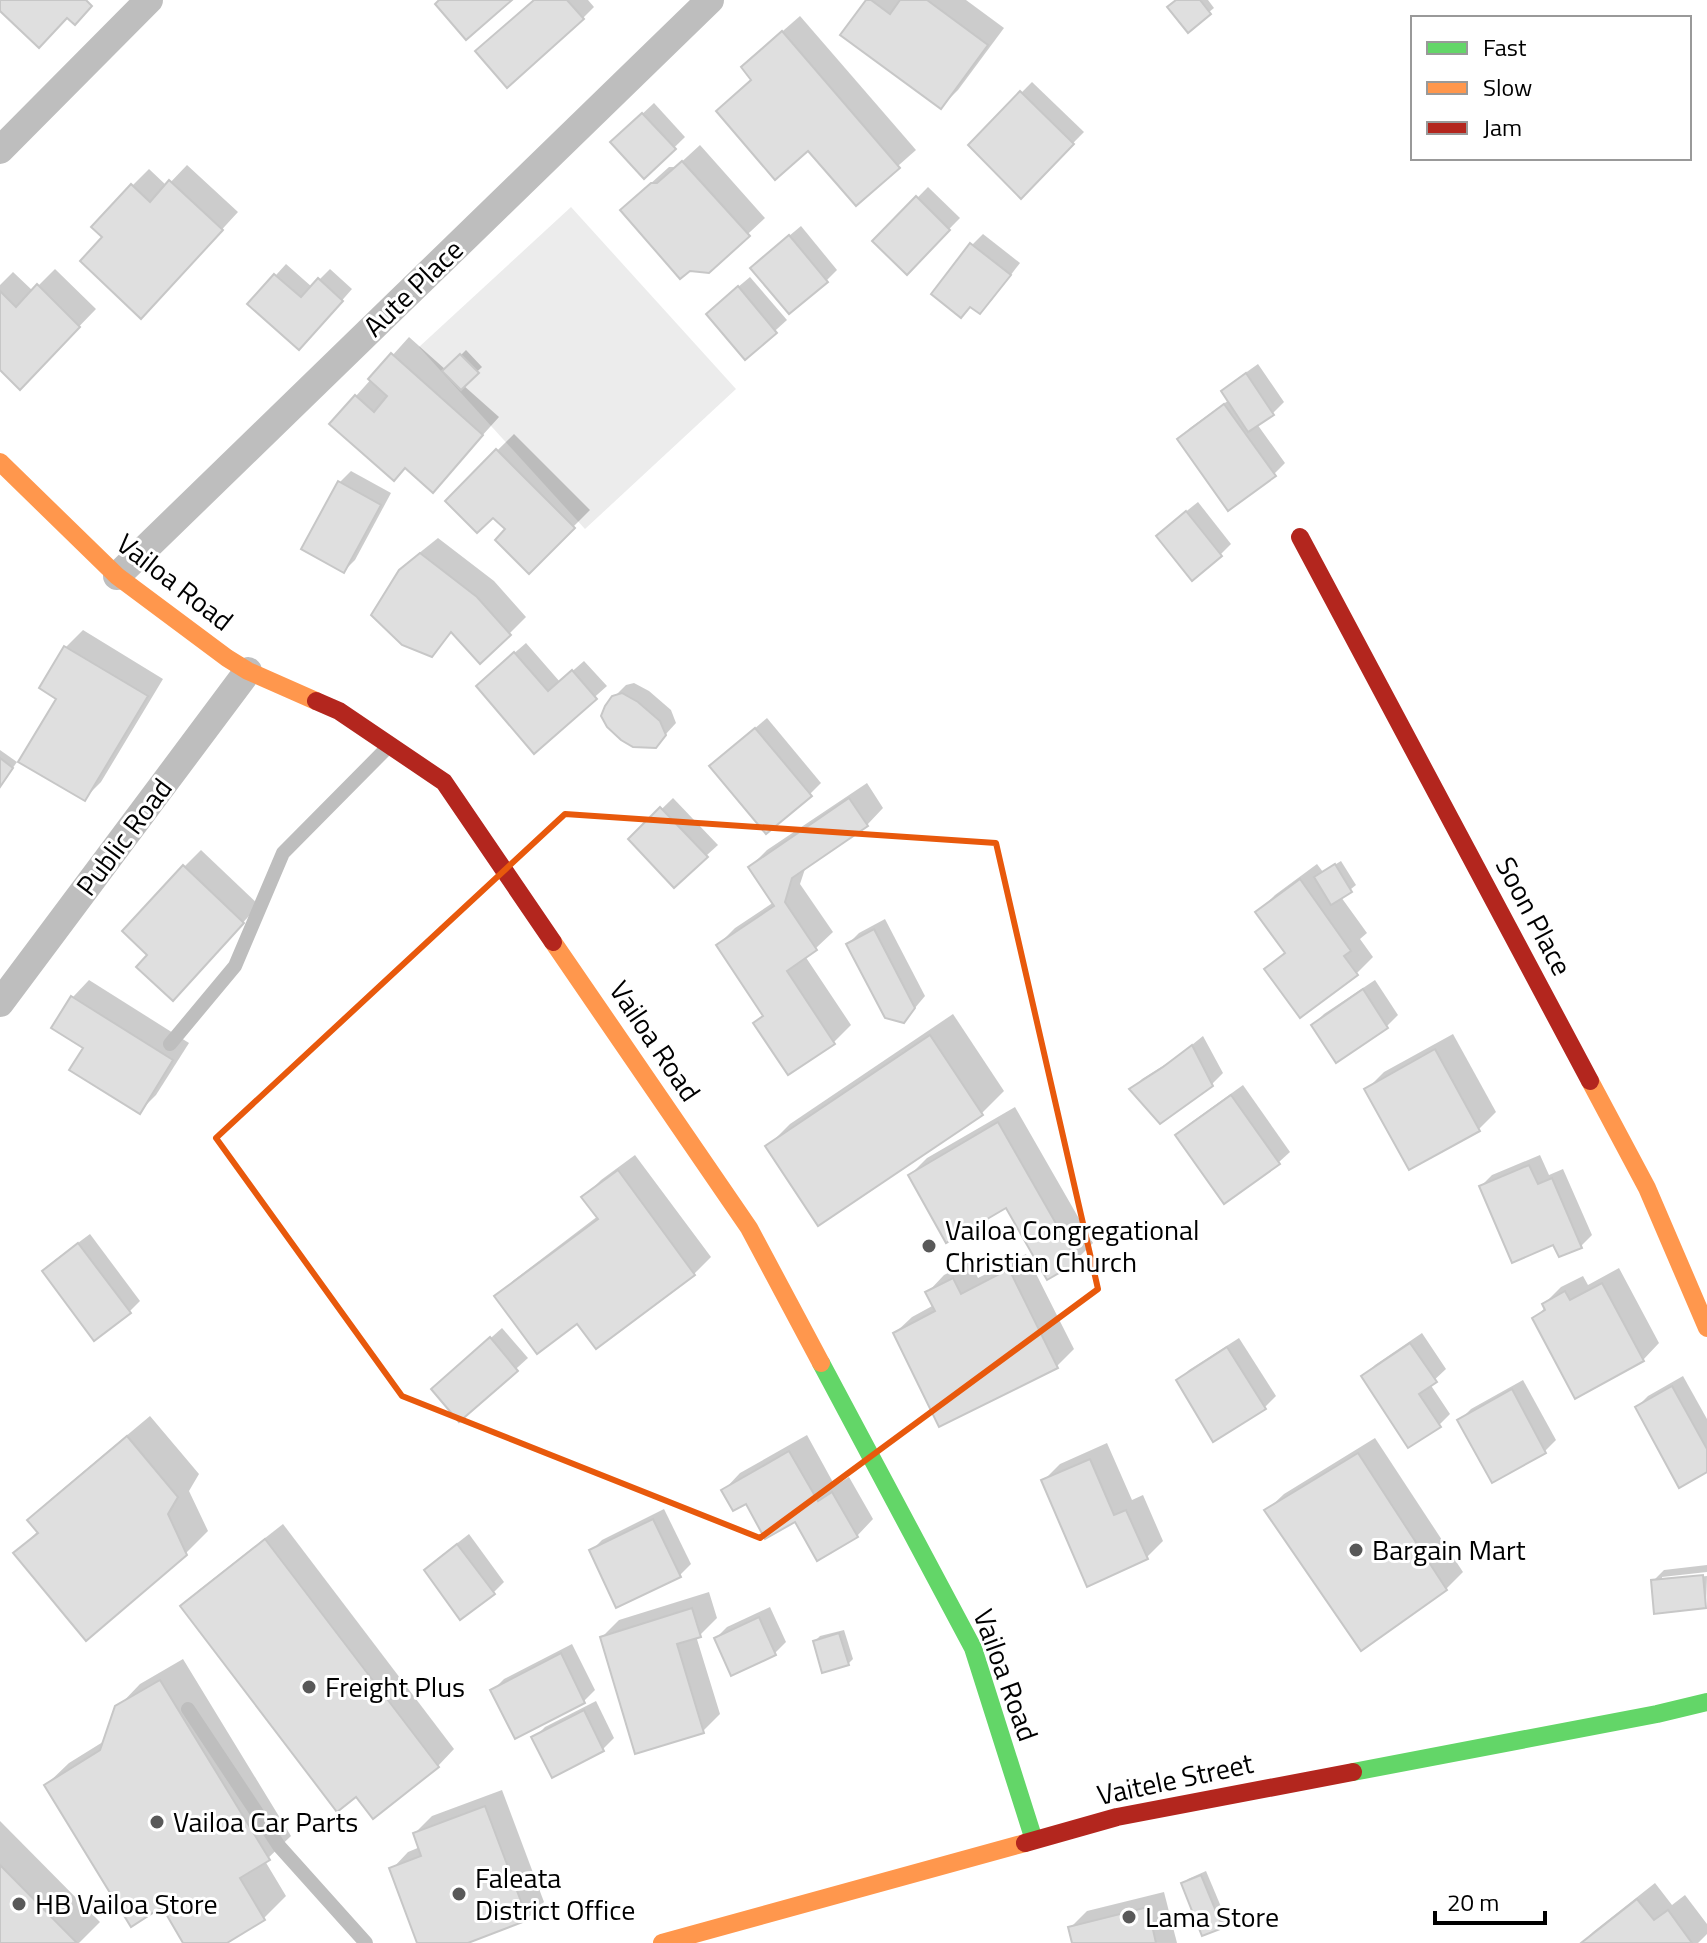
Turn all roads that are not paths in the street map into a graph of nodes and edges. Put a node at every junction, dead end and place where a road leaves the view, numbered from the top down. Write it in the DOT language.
graph roads {
  1 [pos="149,0"];
  2 [pos="710,0"];
  3 [pos="0,150"];
  4 [pos="0,462"];
  5 [pos="1300,537"];
  6 [pos="117,576"];
  7 [pos="248,671"];
  8 [pos="390,745"];
  9 [pos="0,1003"];
  10 [pos="170,1044"];
  11 [pos="1707,1328"];
  12 [pos="1707,1702"];
  13 [pos="188,1709"];
  14 [pos="1034,1840"];
  15 [pos="366,1943"];
  16 [pos="662,1943"];
  1 -- 3 [label="street"];
  2 -- 6 [label="street, Aute Place"];
  4 -- 6 [label="main road, Vailoa Road"];
  5 -- 11 [label="main road, Soon Place"];
  6 -- 7 [label="main road, Vailoa Road"];
  7 -- 8 [label="main road, Vailoa Road"];
  7 -- 9 [label="street, Public Road"];
  8 -- 10 [label="lane"];
  8 -- 14 [label="main road, Vailoa Road"];
  12 -- 14 [label="main road, Vaitele Street"];
  13 -- 15 [label="lane"];
  14 -- 16 [label="main road, Vaitele Street"];
}
